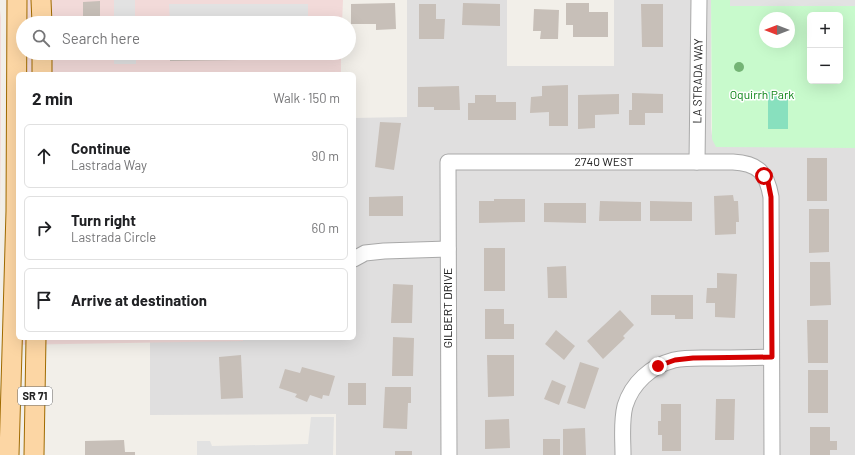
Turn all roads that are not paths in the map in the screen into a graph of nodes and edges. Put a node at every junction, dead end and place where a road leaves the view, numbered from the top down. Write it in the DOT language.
graph roads {
  1 [pos="17,0"];
  2 [pos="41,0"];
  3 [pos="699,0"];
  4 [pos="17,16"];
  5 [pos="42,16"];
  6 [pos="17,60"];
  7 [pos="42,60"];
  8 [pos="17,72"];
  9 [pos="42,72"];
  10 [pos="448,162"];
  11 [pos="698,162"];
  12 [pos="16,211"];
  13 [pos="448,249"];
  14 [pos="356,258"];
  15 [pos="36,340"];
  16 [pos="772,357"];
  17 [pos="5,361"];
  18 [pos="9,455"];
  19 [pos="22,455"];
  20 [pos="34,455"];
  21 [pos="449,455"];
  22 [pos="623,455"];
  23 [pos="772,455"];
  1 -- 4 [label="main road, SR 71"];
  2 -- 5 [label="main road"];
  3 -- 11 [label="street, LA STRADA WAY"];
  6 -- 8 [label="main road, SR 71"];
  7 -- 9 [label="main road"];
  10 -- 11 [label="street, 2740 WEST"];
  10 -- 13 [label="street, GILBERT DRIVE"];
  11 -- 16 [label="street, 2740 WEST"];
  12 -- 17 [label="main road, SR 71"];
  13 -- 14 [label="street"];
  13 -- 21 [label="street, GILBERT DRIVE"];
  15 -- 20 [label="main road, SR 71"];
  16 -- 22 [label="street"];
  16 -- 23 [label="street"];
  17 -- 18 [label="main road, SR 71"];
  17 -- 19 [label="main road"];
}
